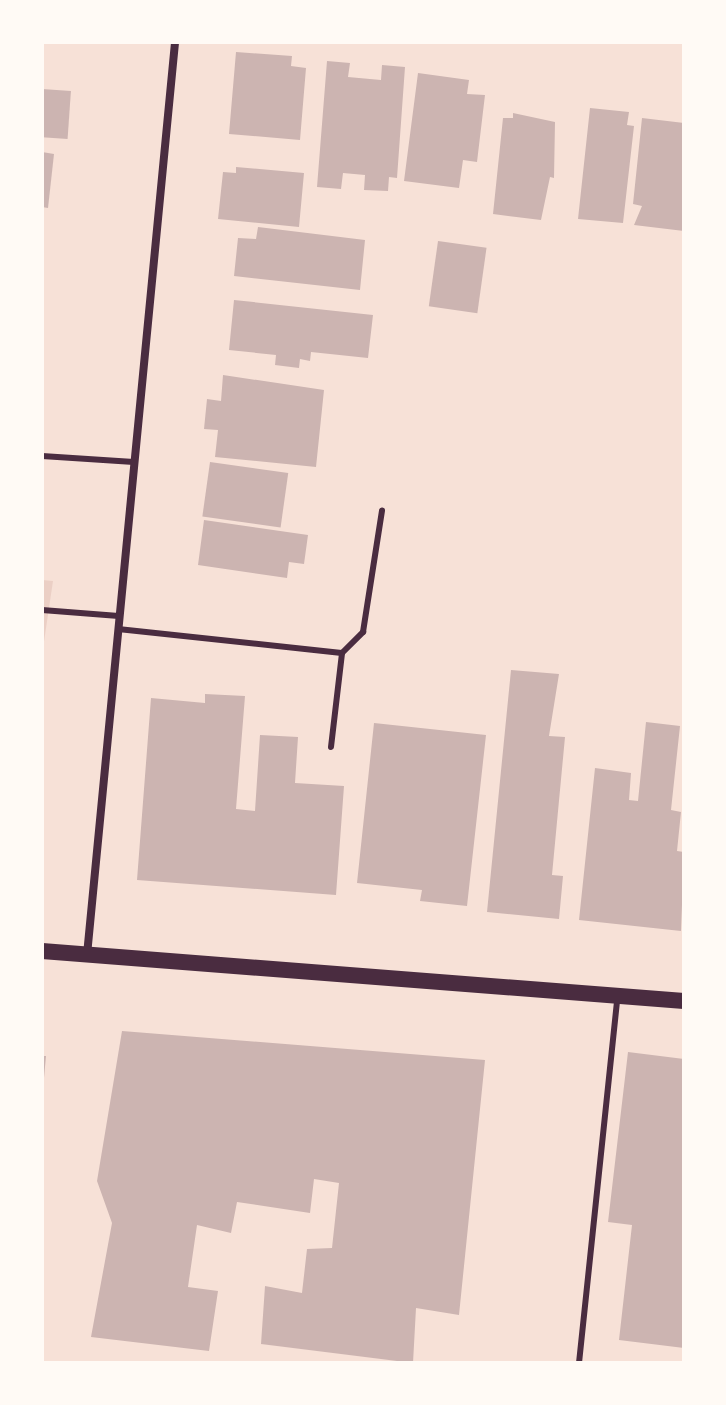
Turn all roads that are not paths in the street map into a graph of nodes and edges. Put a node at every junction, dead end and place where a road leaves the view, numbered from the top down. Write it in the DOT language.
graph roads {
  1 [pos="175,42"];
  2 [pos="42,456"];
  3 [pos="134,462"];
  4 [pos="382,510"];
  5 [pos="42,610"];
  6 [pos="119,616"];
  7 [pos="118,629"];
  8 [pos="342,653"];
  9 [pos="331,747"];
  10 [pos="42,951"];
  11 [pos="87,955"];
  12 [pos="617,996"];
  13 [pos="684,1001"];
  14 [pos="579,1363"];
  1 -- 3 [label="street"];
  2 -- 3 [label="lane"];
  3 -- 6 [label="street"];
  4 -- 8 [label="lane"];
  5 -- 6 [label="lane"];
  6 -- 7 [label="street"];
  7 -- 8 [label="lane"];
  7 -- 11 [label="street"];
  8 -- 9 [label="lane"];
  10 -- 11 [label="main road"];
  11 -- 12 [label="main road"];
  12 -- 13 [label="main road"];
  12 -- 14 [label="lane"];
}
